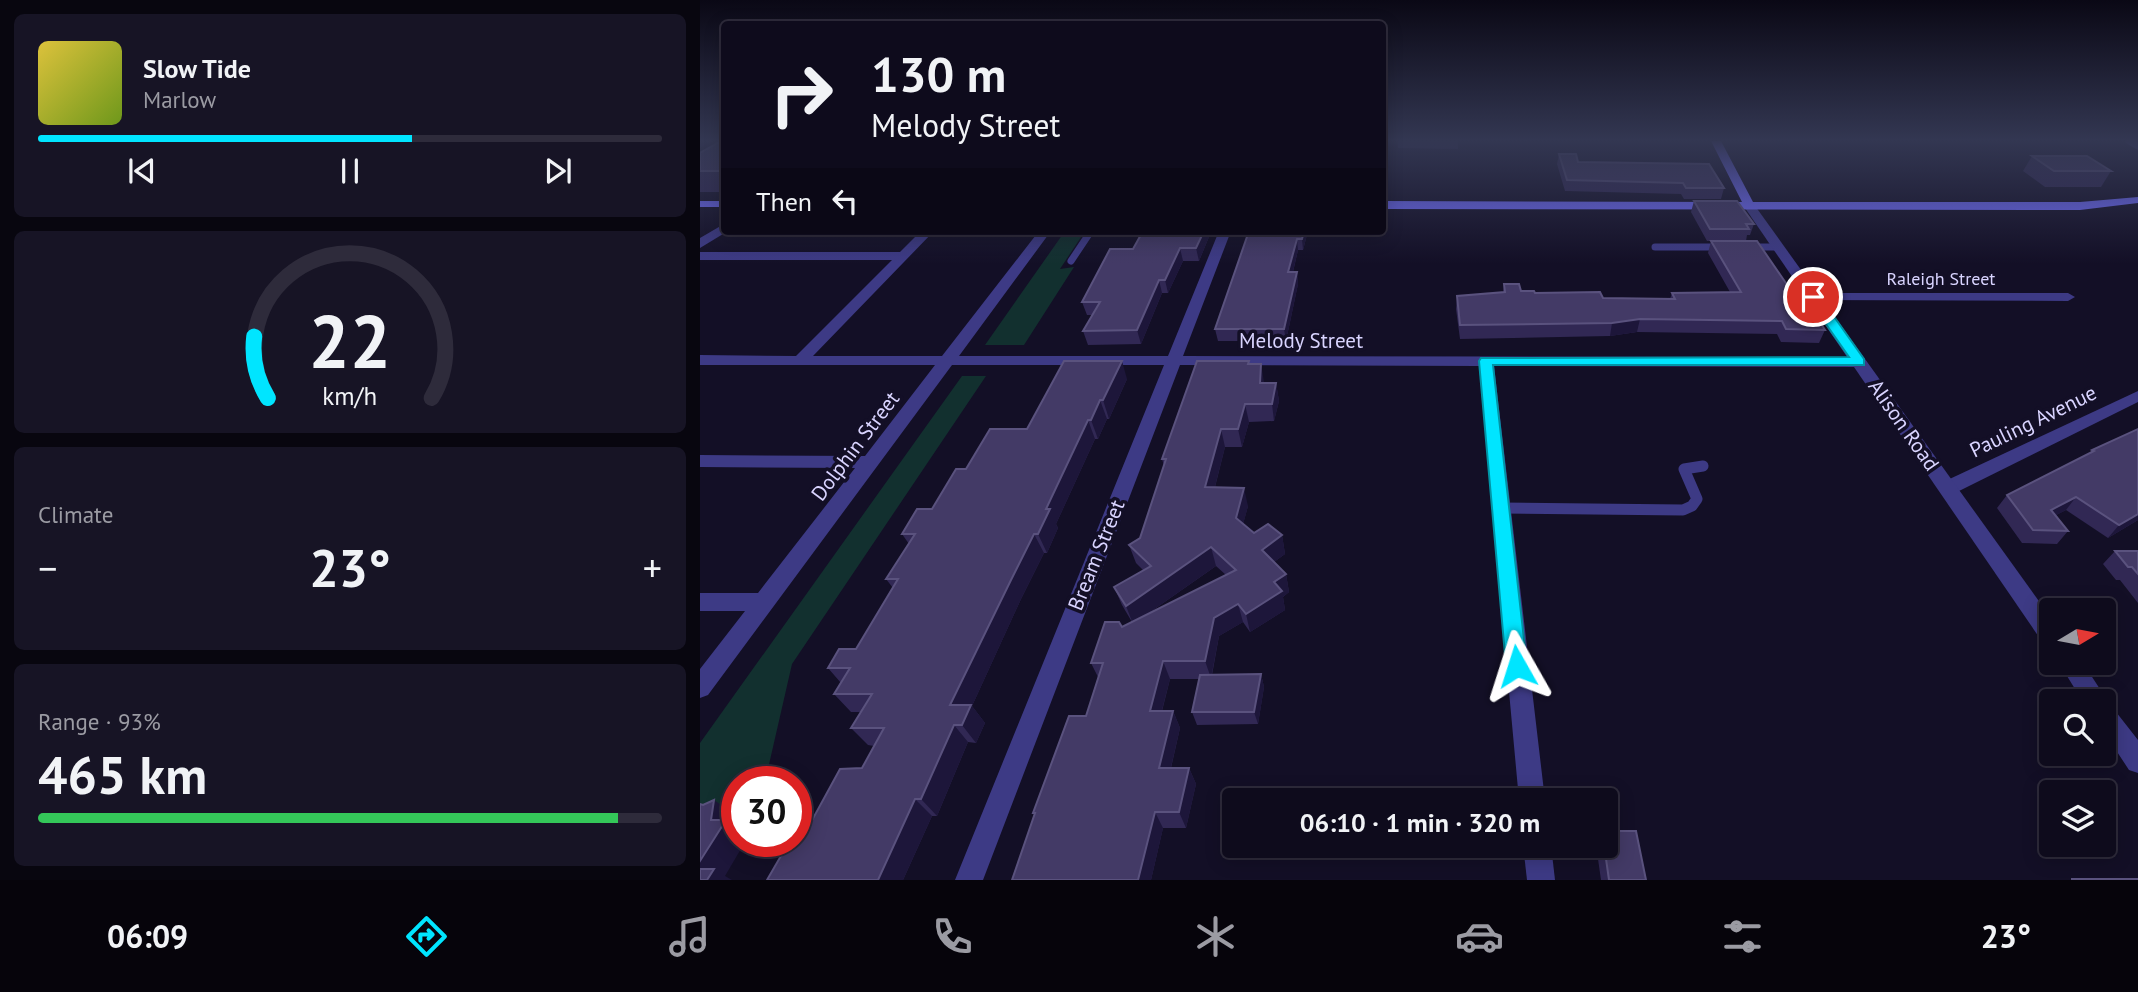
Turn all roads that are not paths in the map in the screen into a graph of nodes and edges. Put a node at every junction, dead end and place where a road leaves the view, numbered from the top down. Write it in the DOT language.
graph roads {
  1 [pos="1737,182"];
  2 [pos="2138,201"];
  3 [pos="700,204"];
  4 [pos="721,204"];
  5 [pos="1386,205"];
  6 [pos="1749,205"];
  7 [pos="721,230"];
  8 [pos="924,235"];
  9 [pos="1042,235"];
  10 [pos="1088,235"];
  11 [pos="1224,235"];
  12 [pos="700,244"];
  13 [pos="1656,247"];
  14 [pos="1779,247"];
  15 [pos="700,256"];
  16 [pos="904,256"];
  17 [pos="1071,261"];
  18 [pos="1813,297"];
  19 [pos="2068,297"];
  20 [pos="700,360"];
  21 [pos="948,360"];
  22 [pos="1173,360"];
  23 [pos="799,361"];
  24 [pos="1486,361"];
  25 [pos="1859,362"];
  26 [pos="2138,396"];
  27 [pos="700,461"];
  28 [pos="872,462"];
  29 [pos="1703,466"];
  30 [pos="1948,488"];
  31 [pos="1501,508"];
  32 [pos="700,602"];
  33 [pos="765,602"];
  34 [pos="2039,619"];
  35 [pos="700,687"];
  36 [pos="2116,729"];
  37 [pos="2138,761"];
  38 [pos="1531,788"];
  39 [pos="1538,858"];
  40 [pos="969,880"];
  41 [pos="1541,880"];
  1 -- 6 [label="main road, Alison Road"];
  2 -- 6 [label="main road"];
  3 -- 4 [label="main road"];
  5 -- 6 [label="main road"];
  6 -- 14 [label="street, Alison Road"];
  7 -- 12 [label="street"];
  8 -- 16 [label="street"];
  9 -- 21 [label="street, Dolphin Street"];
  10 -- 17 [label="lane"];
  11 -- 22 [label="street, Bream Street"];
  13 -- 14 [label="lane"];
  14 -- 18 [label="street, Alison Road"];
  15 -- 16 [label="street"];
  16 -- 23 [label="street"];
  18 -- 19 [label="street, Raleigh Street"];
  18 -- 25 [label="street, Alison Road"];
  20 -- 23 [label="street, Melody Street"];
  21 -- 22 [label="street, Melody Street"];
  21 -- 23 [label="street, Melody Street"];
  21 -- 28 [label="street, Dolphin Street"];
  22 -- 24 [label="street, Melody Street"];
  22 -- 40 [label="street, Bream Street"];
  24 -- 25 [label="street, Melody Street"];
  24 -- 31 [label="street"];
  25 -- 30 [label="street, Alison Road"];
  26 -- 30 [label="street, Pauling Avenue"];
  27 -- 28 [label="street"];
  28 -- 33 [label="street, Dolphin Street"];
  29 -- 31 [label="lane"];
  30 -- 34 [label="street, Alison Road"];
  31 -- 38 [label="street"];
  32 -- 33 [label="street"];
  33 -- 35 [label="street, Dolphin Street"];
  36 -- 37 [label="street"];
  39 -- 41 [label="street"];
}
